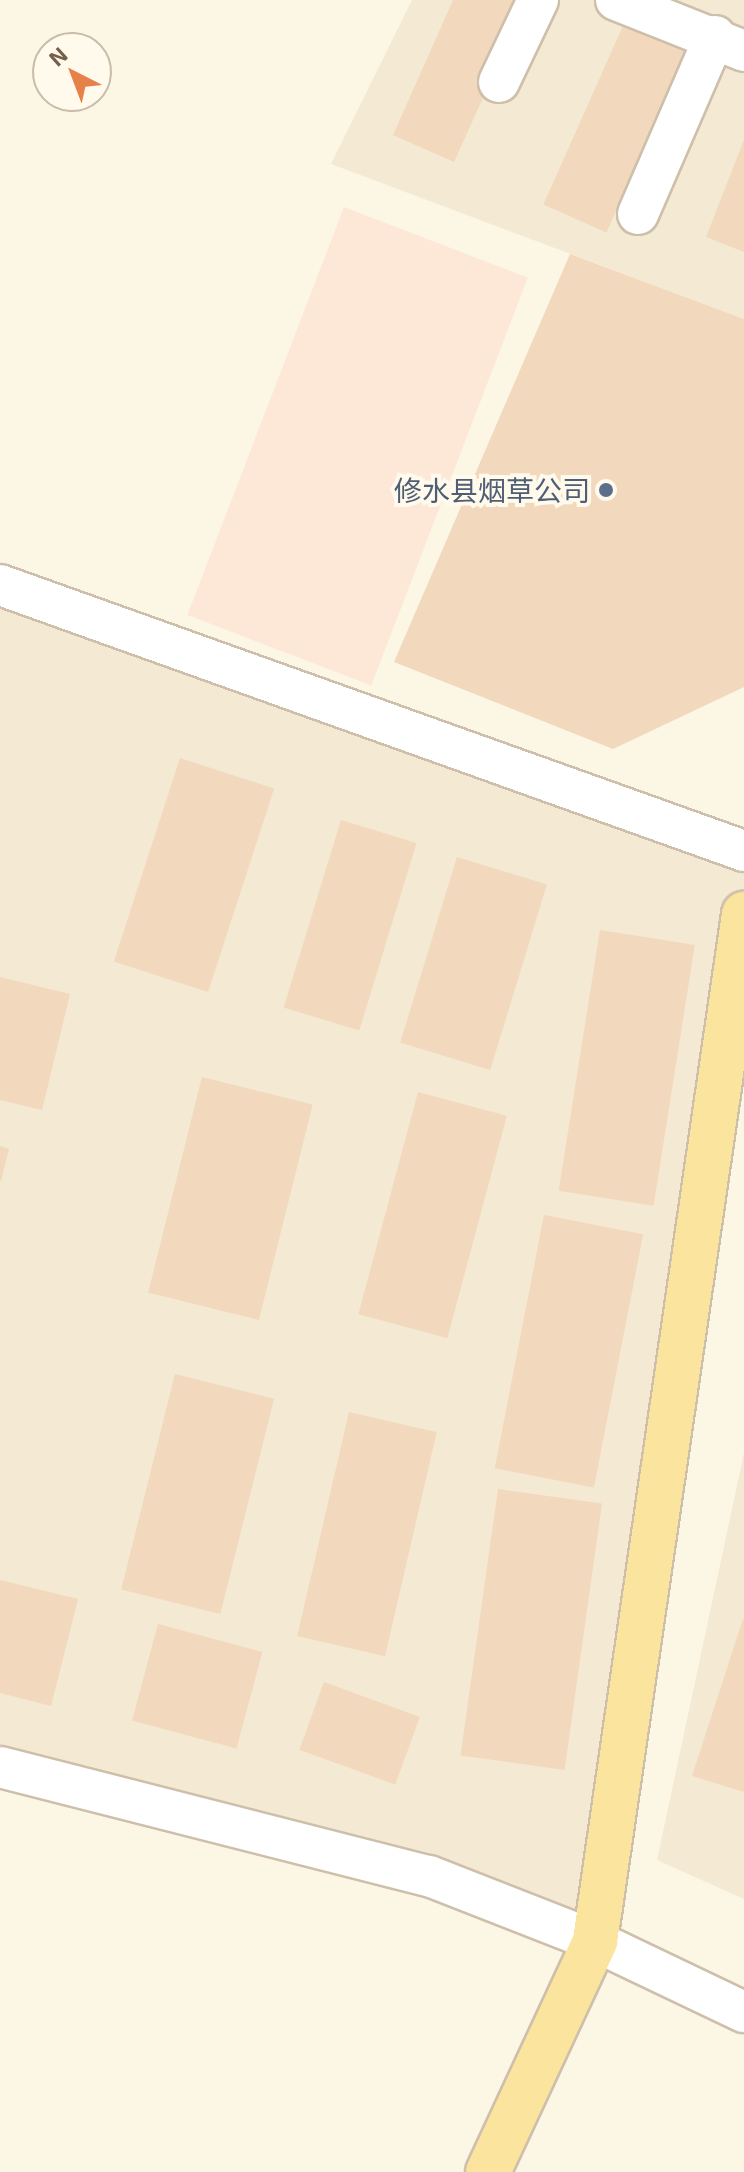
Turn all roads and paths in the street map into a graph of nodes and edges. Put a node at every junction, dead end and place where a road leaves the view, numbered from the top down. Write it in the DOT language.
graph roads {
  1 [pos="538,0"];
  2 [pos="616,0"];
  3 [pos="730,44"];
  4 [pos="499,82"];
  5 [pos="638,214"];
  6 [pos="0,585"];
  7 [pos="744,851"];
  8 [pos="744,914"];
  9 [pos="0,1767"];
  10 [pos="595,1941"];
  11 [pos="744,2012"];
  12 [pos="488,2172"];
  1 -- 4 [label="street"];
  2 -- 3 [label="street"];
  3 -- 5 [label="street"];
  6 -- 7 [label="street"];
  8 -- 10 [label="main road"];
  9 -- 10 [label="street"];
  10 -- 11 [label="street"];
  10 -- 12 [label="main road"];
}
